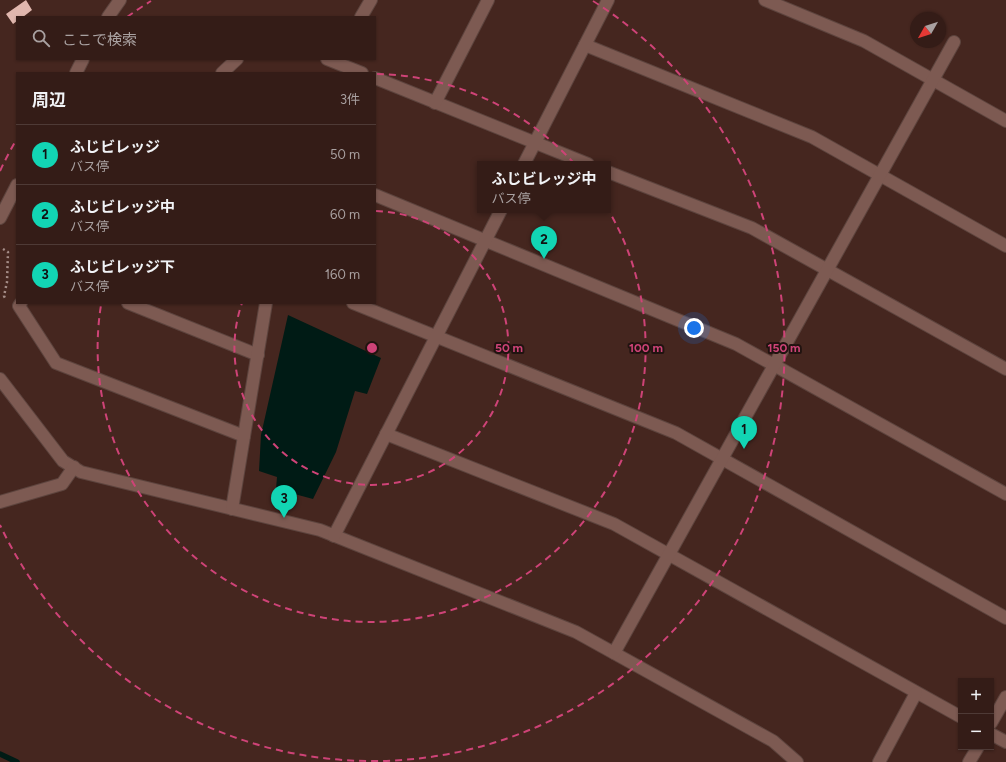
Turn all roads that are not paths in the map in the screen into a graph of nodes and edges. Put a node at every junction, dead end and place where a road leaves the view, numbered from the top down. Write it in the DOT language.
graph roads {
  1 [pos="120,0"];
  2 [pos="371,0"];
  3 [pos="488,0"];
  4 [pos="608,0"];
  5 [pos="765,0"];
  6 [pos="109,16"];
  7 [pos="362,16"];
  8 [pos="954,42"];
  9 [pos="585,45"];
  10 [pos="82,60"];
  11 [pos="236,60"];
  12 [pos="333,60"];
  13 [pos="76,72"];
  14 [pos="223,72"];
  15 [pos="360,72"];
  16 [pos="376,78"];
  17 [pos="932,80"];
  18 [pos="435,103"];
  19 [pos="1006,121"];
  20 [pos="535,143"];
  21 [pos="526,161"];
  22 [pos="580,161"];
  23 [pos="611,173"];
  24 [pos="880,175"];
  25 [pos="16,187"];
  26 [pos="376,194"];
  27 [pos="500,213"];
  28 [pos="0,218"];
  29 [pos="486,240"];
  30 [pos="1006,246"];
  31 [pos="827,270"];
  32 [pos="20,304"];
  33 [pos="130,304"];
  34 [pos="266,304"];
  35 [pos="356,304"];
  36 [pos="436,336"];
  37 [pos="258,355"];
  38 [pos="774,365"];
  39 [pos="1006,369"];
  40 [pos="0,380"];
  41 [pos="386,434"];
  42 [pos="244,436"];
  43 [pos="722,459"];
  44 [pos="74,467"];
  45 [pos="1006,494"];
  46 [pos="0,502"];
  47 [pos="232,509"];
  48 [pos="334,536"];
  49 [pos="668,555"];
  50 [pos="1006,618"];
  51 [pos="614,653"];
  52 [pos="916,693"];
  53 [pos="1006,697"];
  54 [pos="958,715"];
  55 [pos="994,718"];
  56 [pos="994,736"];
  57 [pos="1006,742"];
  58 [pos="976,750"];
  59 [pos="798,762"];
  60 [pos="879,762"];
  61 [pos="969,762"];
  1 -- 6 [label="street"];
  2 -- 7 [label="street"];
  3 -- 18 [label="street"];
  4 -- 9 [label="street"];
  5 -- 17 [label="street"];
  8 -- 17 [label="street"];
  9 -- 20 [label="street"];
  9 -- 24 [label="street"];
  10 -- 13 [label="street"];
  11 -- 14 [label="street"];
  12 -- 15 [label="street"];
  16 -- 18 [label="street"];
  17 -- 19 [label="street"];
  17 -- 24 [label="street"];
  18 -- 20 [label="street"];
  20 -- 21 [label="street"];
  20 -- 22 [label="street"];
  23 -- 31 [label="street"];
  24 -- 30 [label="street"];
  24 -- 31 [label="street"];
  25 -- 28 [label="street"];
  26 -- 29 [label="street"];
  27 -- 29 [label="street"];
  29 -- 36 [label="street"];
  29 -- 38 [label="street"];
  31 -- 38 [label="street"];
  31 -- 39 [label="street"];
  32 -- 42 [label="street"];
  33 -- 37 [label="street"];
  34 -- 37 [label="street"];
  35 -- 36 [label="street"];
  36 -- 41 [label="street"];
  36 -- 43 [label="street"];
  37 -- 42 [label="street"];
  38 -- 43 [label="street"];
  38 -- 45 [label="street"];
  40 -- 44 [label="street"];
  41 -- 48 [label="street"];
  41 -- 49 [label="street"];
  42 -- 47 [label="street"];
  43 -- 49 [label="street"];
  43 -- 50 [label="street"];
  44 -- 46 [label="street"];
  44 -- 47 [label="street"];
  47 -- 48 [label="street"];
  48 -- 51 [label="street"];
  49 -- 51 [label="street"];
  49 -- 52 [label="street"];
  51 -- 59 [label="street"];
  52 -- 54 [label="street"];
  52 -- 60 [label="street"];
  53 -- 55 [label="street"];
  56 -- 57 [label="street"];
  58 -- 61 [label="street"];
}
